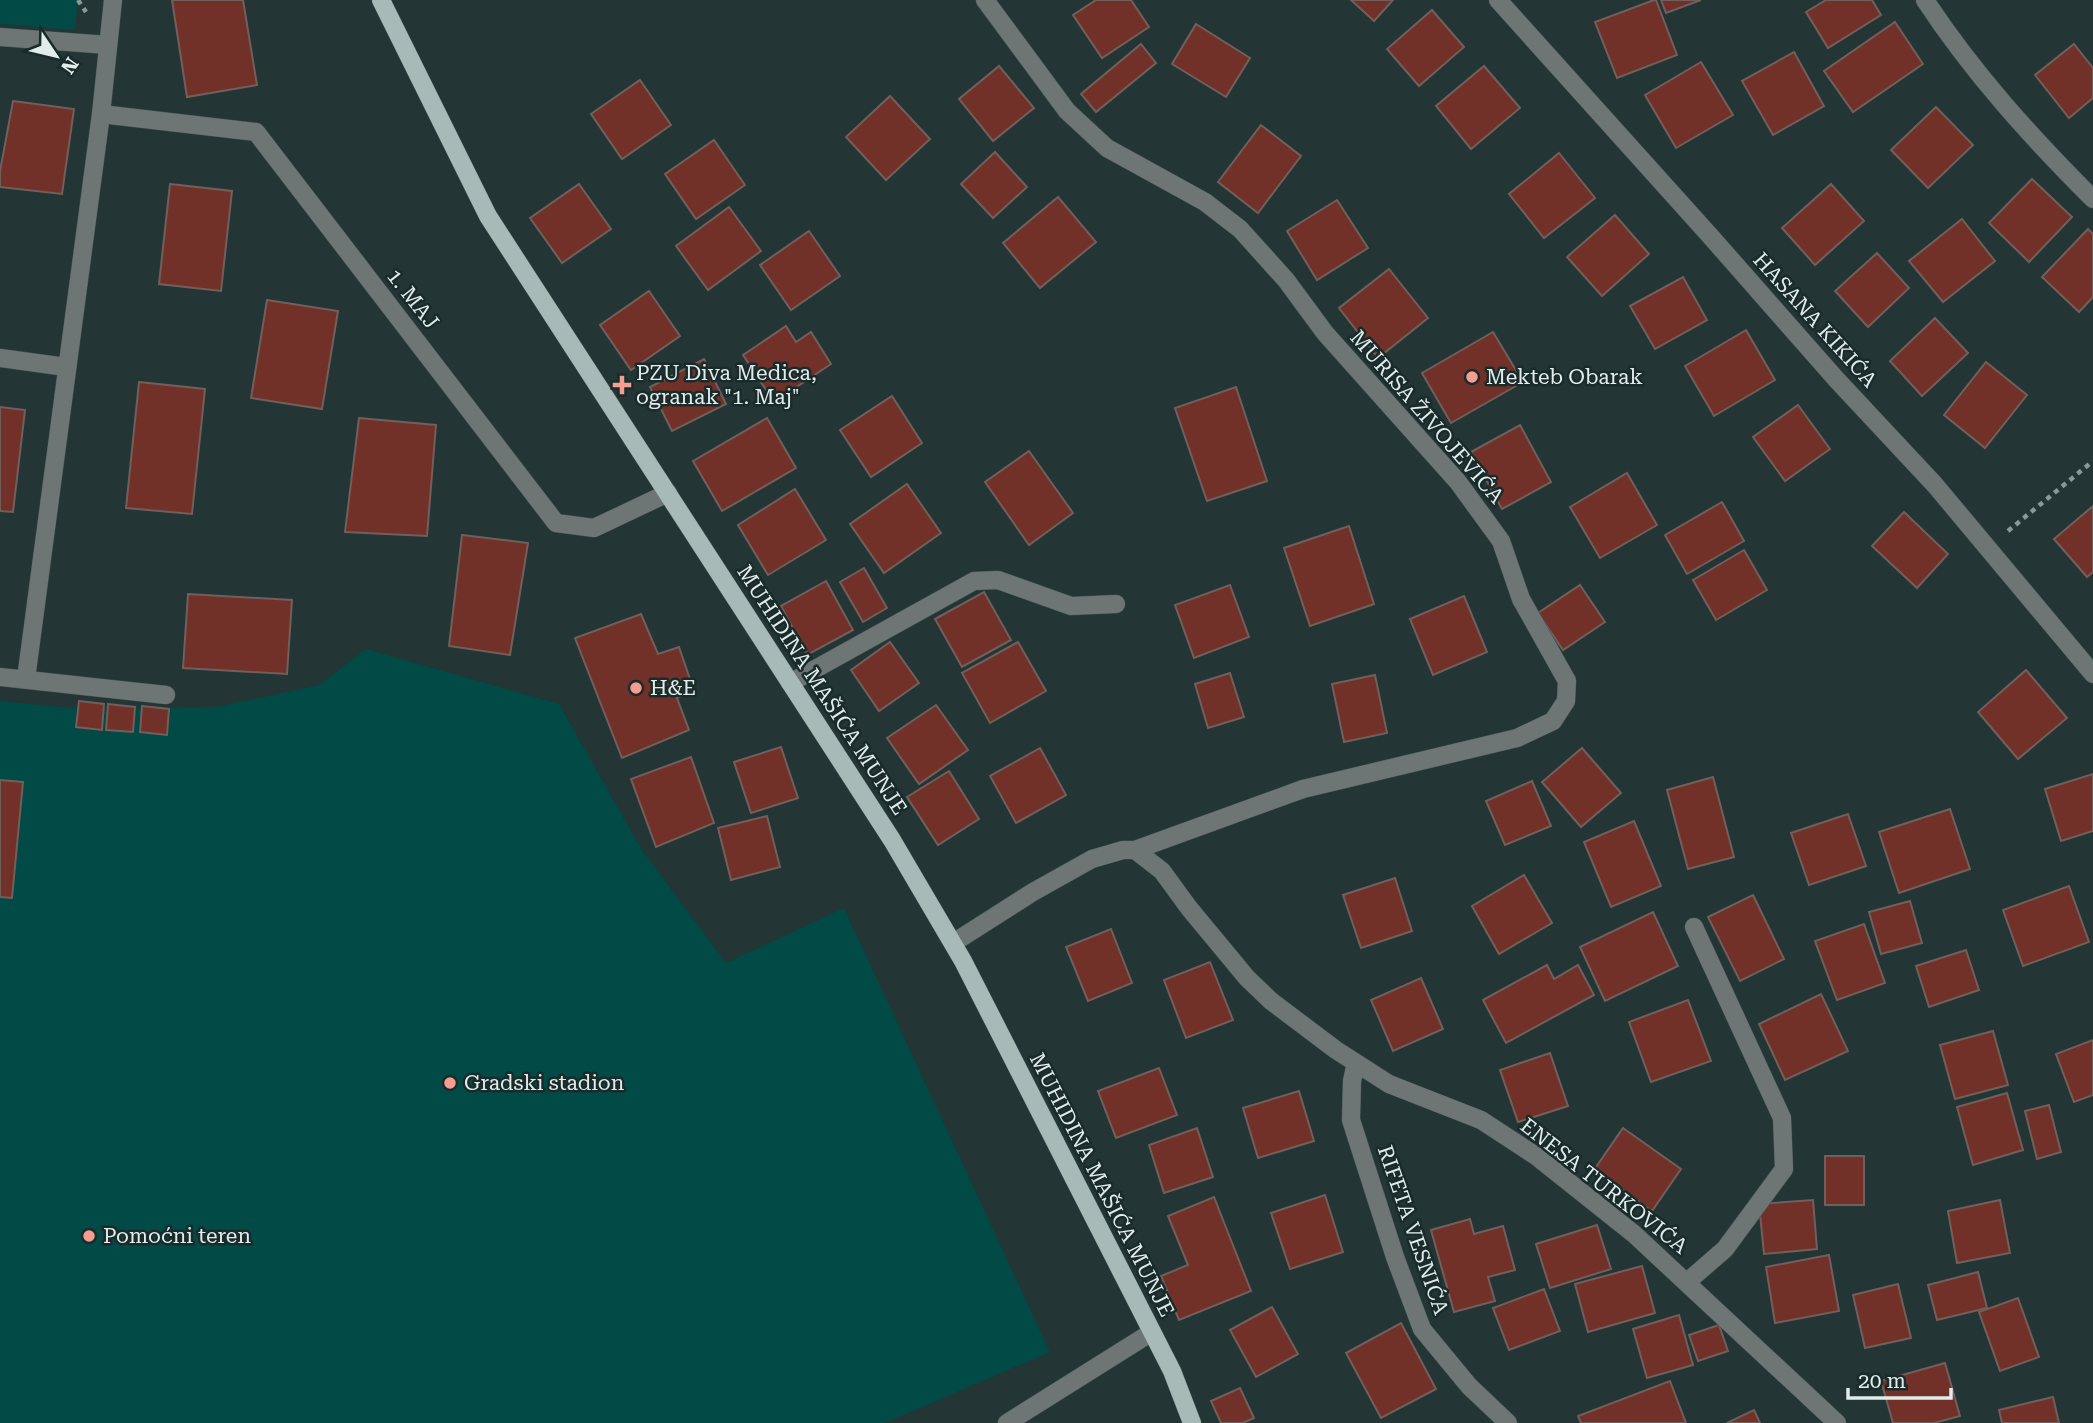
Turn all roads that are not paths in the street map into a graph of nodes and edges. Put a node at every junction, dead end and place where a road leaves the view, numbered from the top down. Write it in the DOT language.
graph roads {
  1 [pos="113,0"];
  2 [pos="381,0"];
  3 [pos="985,0"];
  4 [pos="1498,0"];
  5 [pos="1925,0"];
  6 [pos="0,37"];
  7 [pos="108,45"];
  8 [pos="101,114"];
  9 [pos="2093,199"];
  10 [pos="0,358"];
  11 [pos="66,367"];
  12 [pos="668,494"];
  13 [pos="1116,604"];
  14 [pos="2093,674"];
  15 [pos="0,677"];
  16 [pos="26,679"];
  17 [pos="790,682"];
  18 [pos="166,695"];
  19 [pos="1135,850"];
  20 [pos="1694,927"];
  21 [pos="953,943"];
  22 [pos="1356,1063"];
  23 [pos="1687,1282"];
  24 [pos="1152,1332"];
  25 [pos="1007,1423"];
  26 [pos="1192,1423"];
  27 [pos="1508,1423"];
  28 [pos="1837,1423"];
  1 -- 7 [label="street"];
  2 -- 12 [label="main road, MUHIDINA MAŠIĆA MUNJE"];
  3 -- 19 [label="street, MURISA ŽIVOJEVIĆA"];
  4 -- 14 [label="street, HASANA KIKIĆA"];
  5 -- 9 [label="street"];
  6 -- 7 [label="street"];
  7 -- 8 [label="street"];
  8 -- 11 [label="street"];
  8 -- 12 [label="street, 1. MAJ"];
  10 -- 11 [label="street"];
  11 -- 16 [label="street"];
  12 -- 17 [label="main road, MUHIDINA MAŠIĆA MUNJE"];
  13 -- 17 [label="street"];
  15 -- 16 [label="street"];
  16 -- 18 [label="street"];
  17 -- 21 [label="main road, MUHIDINA MAŠIĆA MUNJE"];
  19 -- 21 [label="street"];
  19 -- 22 [label="street, ENESA TURKOVIĆA"];
  20 -- 23 [label="street"];
  21 -- 24 [label="main road, MUHIDINA MAŠIĆA MUNJE"];
  22 -- 23 [label="street, ENESA TURKOVIĆA"];
  22 -- 27 [label="street, RIFETA VESNIĆA"];
  23 -- 28 [label="street, ENESA TURKOVIĆA"];
  24 -- 25 [label="street"];
  24 -- 26 [label="main road, MUHIDINA MAŠIĆA MUNJE"];
}
